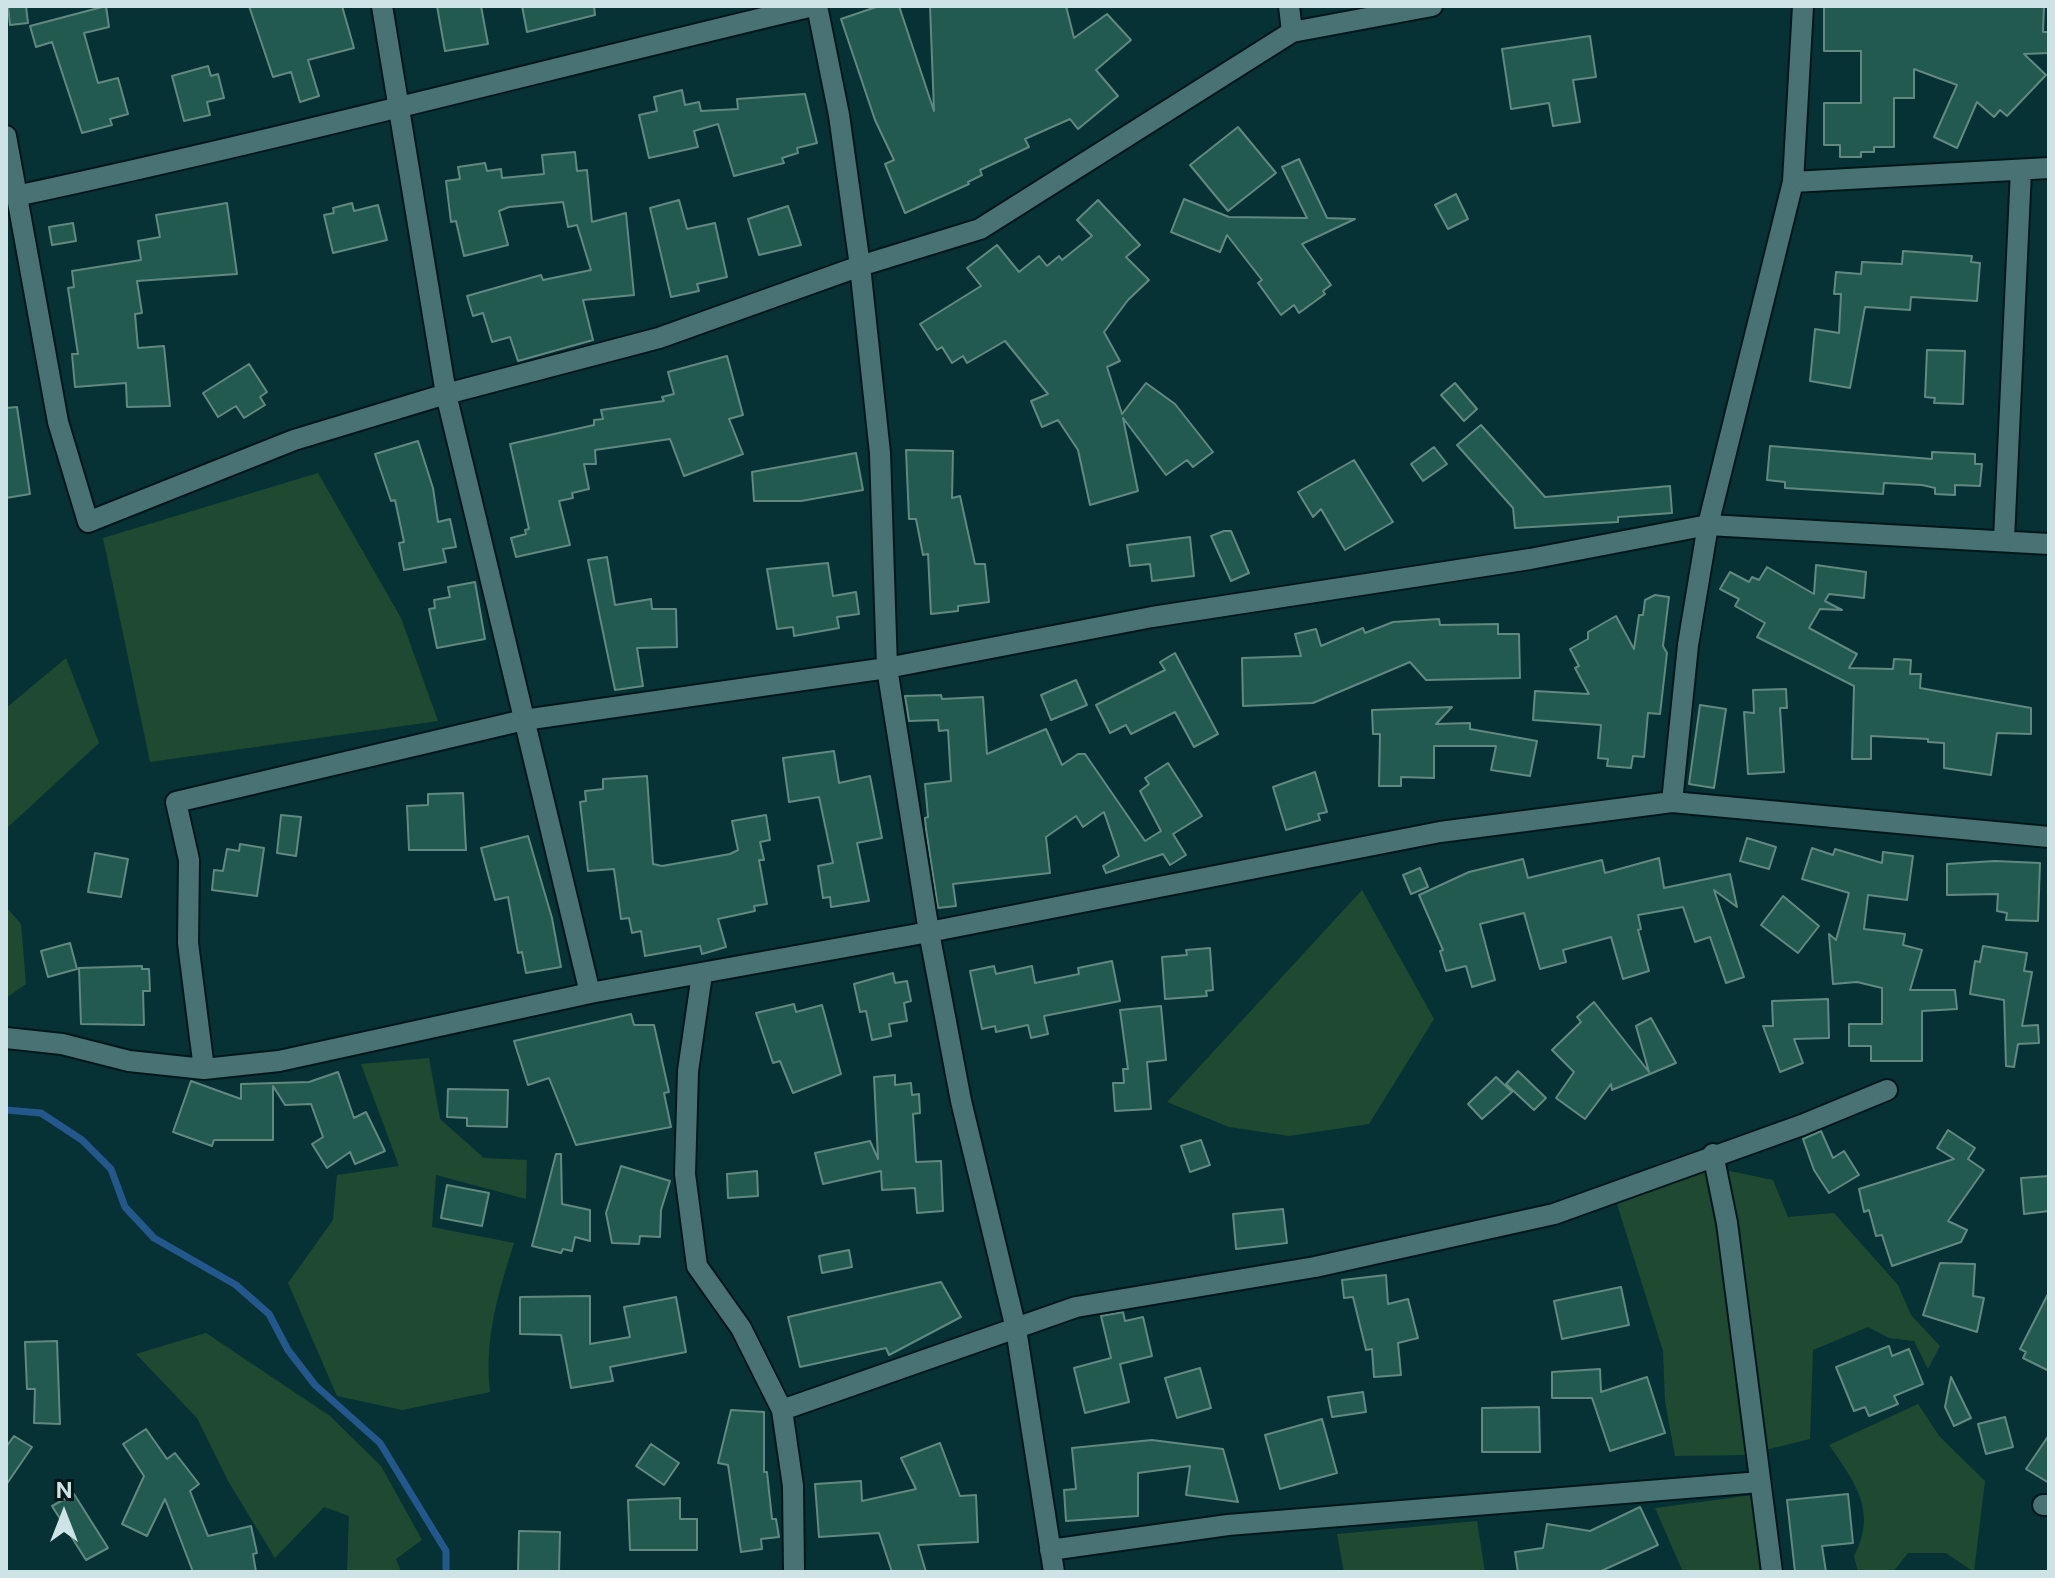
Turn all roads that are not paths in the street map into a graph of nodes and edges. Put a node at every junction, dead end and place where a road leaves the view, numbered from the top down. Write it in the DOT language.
graph roads {
  1 [pos="382,6"];
  2 [pos="815,6"];
  3 [pos="1289,6"];
  4 [pos="1432,6"];
  5 [pos="1803,6"];
  6 [pos="1292,32"];
  7 [pos="400,105"];
  8 [pos="6,136"];
  9 [pos="2049,168"];
  10 [pos="2021,170"];
  11 [pos="1793,182"];
  12 [pos="16,196"];
  13 [pos="860,266"];
  14 [pos="446,394"];
  15 [pos="1708,525"];
  16 [pos="2004,539"];
  17 [pos="2049,544"];
  18 [pos="887,668"];
  19 [pos="524,720"];
  20 [pos="1672,802"];
  21 [pos="2049,837"];
  22 [pos="929,932"];
  23 [pos="702,974"];
  24 [pos="590,993"];
  25 [pos="6,1038"];
  26 [pos="204,1069"];
  27 [pos="1887,1090"];
  28 [pos="1713,1154"];
  29 [pos="1016,1329"];
  30 [pos="782,1410"];
  31 [pos="1760,1482"];
  32 [pos="1050,1550"];
  33 [pos="794,1572"];
  34 [pos="1054,1572"];
  35 [pos="1772,1572"];
  1 -- 7 [label="street"];
  2 -- 7 [label="street"];
  2 -- 13 [label="street"];
  3 -- 6 [label="street"];
  4 -- 6 [label="street"];
  5 -- 11 [label="street"];
  6 -- 13 [label="street"];
  7 -- 12 [label="street"];
  7 -- 14 [label="street"];
  8 -- 12 [label="street"];
  9 -- 10 [label="street"];
  10 -- 11 [label="street"];
  10 -- 16 [label="street"];
  11 -- 15 [label="street"];
  12 -- 14 [label="street"];
  13 -- 14 [label="street"];
  13 -- 18 [label="street"];
  14 -- 19 [label="street"];
  15 -- 16 [label="street"];
  15 -- 18 [label="street"];
  15 -- 20 [label="street"];
  16 -- 17 [label="street"];
  18 -- 19 [label="street"];
  18 -- 22 [label="street"];
  19 -- 24 [label="street"];
  19 -- 26 [label="street"];
  20 -- 21 [label="street"];
  20 -- 22 [label="street"];
  22 -- 23 [label="street"];
  22 -- 29 [label="street"];
  23 -- 24 [label="street"];
  23 -- 30 [label="street"];
  24 -- 26 [label="street"];
  25 -- 26 [label="street"];
  27 -- 28 [label="street"];
  28 -- 29 [label="street"];
  28 -- 31 [label="street"];
  29 -- 30 [label="street"];
  29 -- 32 [label="street"];
  30 -- 33 [label="street"];
  31 -- 32 [label="street"];
  31 -- 35 [label="street"];
  32 -- 34 [label="street"];
}
